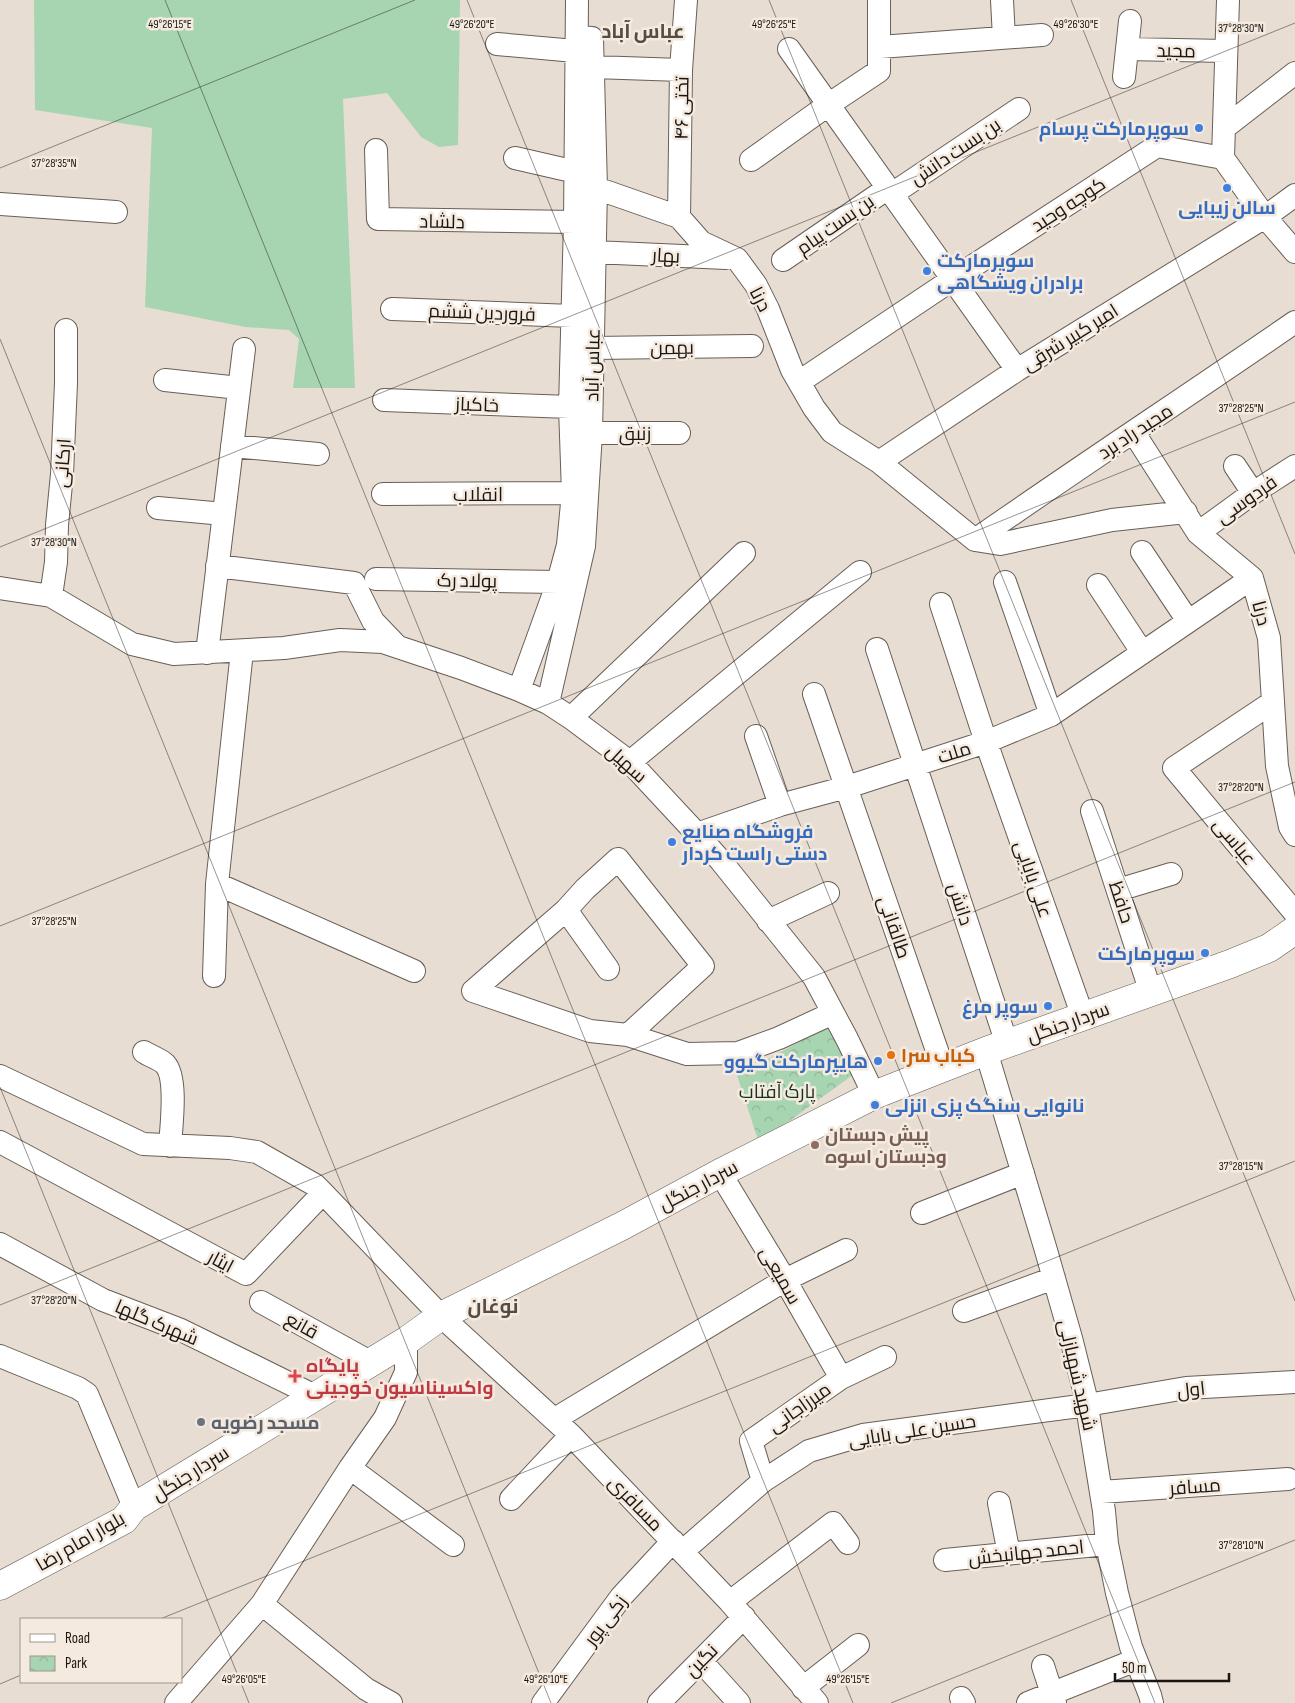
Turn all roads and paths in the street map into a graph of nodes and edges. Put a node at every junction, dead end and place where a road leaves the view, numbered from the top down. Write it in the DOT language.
graph roads {
  1 [pos="577,0"];
  2 [pos="686,0"];
  3 [pos="879,0"];
  4 [pos="1002,0"];
  5 [pos="1228,0"];
  6 [pos="1130,21"];
  7 [pos="1042,35"];
  8 [pos="1004,38"];
  9 [pos="497,44"];
  10 [pos="576,44"];
  11 [pos="880,48"];
  12 [pos="789,49"];
  13 [pos="1127,49"];
  14 [pos="1225,51"];
  15 [pos="594,66"];
  16 [pos="681,70"];
  17 [pos="1295,73"];
  18 [pos="1124,77"];
  19 [pos="828,105"];
  20 [pos="1019,109"];
  21 [pos="1224,128"];
  22 [pos="376,150"];
  23 [pos="515,158"];
  24 [pos="1223,158"];
  25 [pos="751,160"];
  26 [pos="576,172"];
  27 [pos="596,188"];
  28 [pos="890,191"];
  29 [pos="1295,195"];
  30 [pos="0,204"];
  31 [pos="116,212"];
  32 [pos="679,217"];
  33 [pos="1265,217"];
  34 [pos="575,222"];
  35 [pos="594,252"];
  36 [pos="1295,252"];
  37 [pos="737,259"];
  38 [pos="783,260"];
  39 [pos="953,279"];
  40 [pos="392,309"];
  41 [pos="572,316"];
  42 [pos="1295,322"];
  43 [pos="66,330"];
  44 [pos="752,346"];
  45 [pos="592,348"];
  46 [pos="244,349"];
  47 [pos="1017,370"];
  48 [pos="165,380"];
  49 [pos="799,382"];
  50 [pos="239,388"];
  51 [pos="384,400"];
  52 [pos="570,408"];
  53 [pos="591,433"];
  54 [pos="679,433"];
  55 [pos="1134,433"];
  56 [pos="232,446"];
  57 [pos="318,454"];
  58 [pos="880,462"];
  59 [pos="1235,466"];
  60 [pos="1295,466"];
  61 [pos="573,493"];
  62 [pos="1252,493"];
  63 [pos="382,494"];
  64 [pos="158,508"];
  65 [pos="1186,512"];
  66 [pos="224,514"];
  67 [pos="1198,533"];
  68 [pos="975,540"];
  69 [pos="1142,552"];
  70 [pos="744,553"];
  71 [pos="217,566"];
  72 [pos="860,572"];
  73 [pos="1252,578"];
  74 [pos="376,579"];
  75 [pos="558,582"];
  76 [pos="1006,582"];
  77 [pos="1098,585"];
  78 [pos="0,588"];
  79 [pos="51,596"];
  80 [pos="941,604"];
  81 [pos="1188,621"];
  82 [pos="396,645"];
  83 [pos="877,649"];
  84 [pos="242,651"];
  85 [pos="1142,652"];
  86 [pos="206,653"];
  87 [pos="519,690"];
  88 [pos="814,694"];
  89 [pos="1273,702"];
  90 [pos="548,703"];
  91 [pos="1051,715"];
  92 [pos="571,718"];
  93 [pos="756,736"];
  94 [pos="986,742"];
  95 [pos="630,762"];
  96 [pos="916,764"];
  97 [pos="847,787"];
  98 [pos="780,805"];
  99 [pos="1092,811"];
  100 [pos="697,834"];
  101 [pos="1295,835"];
  102 [pos="1171,874"];
  103 [pos="217,884"];
  104 [pos="1118,890"];
  105 [pos="828,894"];
  106 [pos="566,910"];
  107 [pos="1295,913"];
  108 [pos="768,921"];
  109 [pos="1295,930"];
  110 [pos="608,969"];
  111 [pos="414,971"];
  112 [pos="214,976"];
  113 [pos="1151,992"];
  114 [pos="833,1013"];
  115 [pos="1083,1016"];
  116 [pos="628,1035"];
  117 [pos="996,1047"];
  118 [pos="144,1052"];
  119 [pos="943,1068"];
  120 [pos="0,1076"];
  121 [pos="874,1095"];
  122 [pos="0,1142"];
  123 [pos="170,1146"];
  124 [pos="720,1172"];
  125 [pos="1023,1173"];
  126 [pos="323,1193"];
  127 [pos="922,1214"];
  128 [pos="0,1244"];
  129 [pos="846,1250"];
  130 [pos="1054,1278"];
  131 [pos="785,1280"];
  132 [pos="261,1302"];
  133 [pos="964,1311"];
  134 [pos="441,1316"];
  135 [pos="406,1341"];
  136 [pos="0,1356"];
  137 [pos="885,1357"];
  138 [pos="370,1362"];
  139 [pos="840,1378"];
  140 [pos="1295,1382"];
  141 [pos="315,1396"];
  142 [pos="1087,1405"];
  143 [pos="555,1419"];
  144 [pos="571,1435"];
  145 [pos="350,1468"];
  146 [pos="1288,1480"];
  147 [pos="763,1481"];
  148 [pos="1101,1492"];
  149 [pos="511,1499"];
  150 [pos="999,1503"];
  151 [pos="134,1507"];
  152 [pos="848,1543"];
  153 [pos="1108,1544"];
  154 [pos="453,1545"];
  155 [pos="678,1546"];
  156 [pos="1009,1554"];
  157 [pos="945,1560"];
  158 [pos="0,1567"];
  159 [pos="0,1586"];
  160 [pos="262,1604"];
  161 [pos="737,1609"];
  162 [pos="858,1645"];
  163 [pos="701,1660"];
  164 [pos="1136,1660"];
  165 [pos="1043,1666"];
  166 [pos="810,1696"];
  167 [pos="1054,1698"];
  168 [pos="398,1700"];
  169 [pos="178,1703"];
  170 [pos="543,1703"];
  171 [pos="659,1703"];
  172 [pos="739,1703"];
  173 [pos="1028,1703"];
  174 [pos="1152,1703"];
  1 -- 10 [label="street, عباس آباد"];
  2 -- 16 [label="street, تختی ۴۶"];
  3 -- 11 [label="street"];
  4 -- 8 [label="street"];
  5 -- 14 [label="street"];
  6 -- 13 [label="street"];
  7 -- 8 [label="street"];
  8 -- 11 [label="street"];
  9 -- 10 [label="street"];
  10 -- 15 [label="street, عباس آباد"];
  10 -- 26 [label="street, عباس آباد"];
  11 -- 19 [label="street"];
  12 -- 19 [label="street"];
  13 -- 14 [label="street, مجید"];
  13 -- 18 [label="street"];
  14 -- 21 [label="street"];
  15 -- 16 [label="street"];
  15 -- 27 [label="street, عباس آباد"];
  16 -- 32 [label="street, تختی ۴۶"];
  17 -- 21 [label="street"];
  19 -- 25 [label="street"];
  19 -- 28 [label="street"];
  20 -- 28 [label="street, بن بست دانش"];
  21 -- 24 [label="street"];
  22 -- 34 [label="street, دلشاد"];
  23 -- 26 [label="street"];
  24 -- 33 [label="street"];
  24 -- 39 [label="street, کوچه وحید"];
  26 -- 27 [label="street, درنا"];
  26 -- 34 [label="street, عباس آباد"];
  27 -- 32 [label="street, درنا"];
  27 -- 35 [label="street, عباس آباد"];
  28 -- 38 [label="street, بن بست پیام"];
  28 -- 39 [label="street"];
  29 -- 33 [label="street, امیر کبیر شرقی"];
  30 -- 31 [label="street"];
  32 -- 37 [label="street, درنا"];
  33 -- 36 [label="street"];
  33 -- 47 [label="street, امیر کبیر شرقی"];
  34 -- 41 [label="street, عباس آباد"];
  35 -- 37 [label="street, بهار"];
  35 -- 45 [label="street, عباس آباد"];
  37 -- 49 [label="street, درنا"];
  39 -- 47 [label="street"];
  39 -- 49 [label="street, کوچه وحید"];
  40 -- 41 [label="street, فروردین ششم"];
  41 -- 52 [label="street, عباس آباد"];
  42 -- 55 [label="street, مجید راد برد"];
  43 -- 79 [label="street, ارکانی"];
  44 -- 45 [label="street, بهمن"];
  45 -- 53 [label="street, عباس آباد"];
  46 -- 50 [label="street"];
  47 -- 58 [label="street, امیر کبیر شرقی"];
  48 -- 50 [label="street"];
  49 -- 58 [label="street, درنا"];
  50 -- 56 [label="street"];
  51 -- 52 [label="street, خاکباز"];
  52 -- 61 [label="street, عباس آباد"];
  53 -- 54 [label="street, زنبق"];
  53 -- 90 [label="street, عباس آباد"];
  55 -- 65 [label="street, درنا"];
  55 -- 68 [label="street, مجید راد برد"];
  56 -- 57 [label="street"];
  56 -- 66 [label="street"];
  58 -- 68 [label="street, درنا"];
  59 -- 62 [label="street"];
  60 -- 62 [label="street, فردوسی"];
  61 -- 63 [label="street, انقلاب"];
  61 -- 75 [label="street, عباس آباد"];
  62 -- 67 [label="street, فردوسی"];
  64 -- 66 [label="street"];
  65 -- 67 [label="street, درنا"];
  65 -- 68 [label="street"];
  66 -- 71 [label="street"];
  67 -- 73 [label="street, درنا"];
  69 -- 81 [label="street"];
  70 -- 92 [label="street"];
  71 -- 82 [label="street"];
  71 -- 86 [label="street"];
  72 -- 95 [label="street"];
  73 -- 81 [label="street, ملت"];
  73 -- 89 [label="street, درنا"];
  74 -- 75 [label="street, پولاد رک"];
  75 -- 87 [label="street, عباس آباد"];
  76 -- 91 [label="street"];
  77 -- 85 [label="street"];
  78 -- 79 [label="street"];
  79 -- 86 [label="street, سهیل"];
  80 -- 94 [label="street, علی بابایی"];
  81 -- 85 [label="street, ملت"];
  82 -- 84 [label="street, سهیل"];
  82 -- 87 [label="street, سهیل"];
  83 -- 96 [label="street, دانش"];
  84 -- 86 [label="street, سهیل"];
  84 -- 103 [label="street"];
  85 -- 91 [label="street, ملت"];
  87 -- 90 [label="street, سهیل"];
  88 -- 97 [label="street, طالقانی"];
  89 -- 101 [label="street, درنا"];
  89 -- 107 [label="street, عباسی"];
  90 -- 92 [label="street, سهیل"];
  91 -- 94 [label="street, ملت"];
  92 -- 95 [label="street, سهیل"];
  93 -- 98 [label="street"];
  94 -- 96 [label="street, ملت"];
  94 -- 115 [label="street, علی بابایی"];
  95 -- 100 [label="street, سهیل"];
  96 -- 97 [label="street, ملت"];
  96 -- 117 [label="street, دانش"];
  97 -- 98 [label="street, ملت"];
  97 -- 119 [label="street, طالقانی"];
  98 -- 100 [label="street, ملت"];
  99 -- 104 [label="street, حافظ"];
  100 -- 108 [label="street, سهیل"];
  102 -- 104 [label="street"];
  103 -- 111 [label="street"];
  103 -- 112 [label="street"];
  104 -- 113 [label="street, حافظ"];
  105 -- 108 [label="street"];
  106 -- 110 [label="street"];
  106 -- 116 [label="street"];
  106 -- 116 [label="street"];
  108 -- 114 [label="street, سهیل"];
  109 -- 113 [label="main road, سردار جنگل"];
  113 -- 115 [label="main road, سردار جنگل"];
  114 -- 116 [label="street"];
  114 -- 121 [label="street, سهیل"];
  115 -- 117 [label="main road, سردار جنگل"];
  117 -- 119 [label="main road, سردار جنگل"];
  117 -- 125 [label="street, شهید شهبازلی"];
  118 -- 123 [label="street"];
  119 -- 121 [label="main road, سردار جنگل"];
  120 -- 123 [label="street"];
  121 -- 124 [label="main road, سردار جنگل"];
  122 -- 126 [label="street, ایثار"];
  123 -- 126 [label="street"];
  124 -- 131 [label="street, سمیعی"];
  124 -- 134 [label="main road, سردار جنگل"];
  125 -- 127 [label="street"];
  125 -- 130 [label="street, شهید شهبازلی"];
  126 -- 134 [label="street"];
  128 -- 141 [label="street, شهرک گلها"];
  129 -- 131 [label="street"];
  130 -- 133 [label="street"];
  130 -- 142 [label="street, شهید شهبازلی"];
  131 -- 139 [label="street, سمیعی"];
  131 -- 143 [label="street"];
  132 -- 138 [label="street, قانع"];
  134 -- 135 [label="main road, سردار جنگل"];
  134 -- 143 [label="street, مسافری"];
  135 -- 138 [label="main road, سردار جنگل"];
  135 -- 145 [label="street"];
  136 -- 151 [label="street"];
  137 -- 139 [label="street, میرزاجانی"];
  138 -- 141 [label="main road, سردار جنگل"];
  139 -- 147 [label="street, میرزاجانی"];
  140 -- 142 [label="street, اول"];
  141 -- 151 [label="main road, سردار جنگل"];
  142 -- 147 [label="street, حسین علی بابایی"];
  142 -- 148 [label="street, شهید شهبازلی"];
  143 -- 144 [label="street, مسافری"];
  144 -- 149 [label="street"];
  144 -- 155 [label="street, مسافری"];
  145 -- 154 [label="street"];
  145 -- 160 [label="street"];
  146 -- 148 [label="street, مسافر"];
  147 -- 155 [label="street, حسین علی بابایی"];
  148 -- 153 [label="street, شهید شهبازلی"];
  150 -- 156 [label="street"];
  151 -- 158 [label="main road, بلوار امام رضا"];
  151 -- 159 [label="main road, بلوار امام رضا"];
  152 -- 161 [label="street, نگین"];
  153 -- 156 [label="street, احمد جهانبخش"];
  153 -- 164 [label="street, شهید شهبازلی"];
  155 -- 161 [label="street, مسافری"];
  155 -- 170 [label="street, زکی پور"];
  156 -- 157 [label="street, احمد جهانبخش"];
  160 -- 168 [label="street"];
  160 -- 169 [label="street"];
  161 -- 163 [label="street, نگین"];
  161 -- 166 [label="street, مسافری"];
  162 -- 166 [label="street"];
  163 -- 171 [label="street, نگین"];
  163 -- 172 [label="street"];
  164 -- 167 [label="street"];
  164 -- 174 [label="street, شهید شهبازلی"];
  165 -- 167 [label="street"];
  167 -- 173 [label="street"];
}
